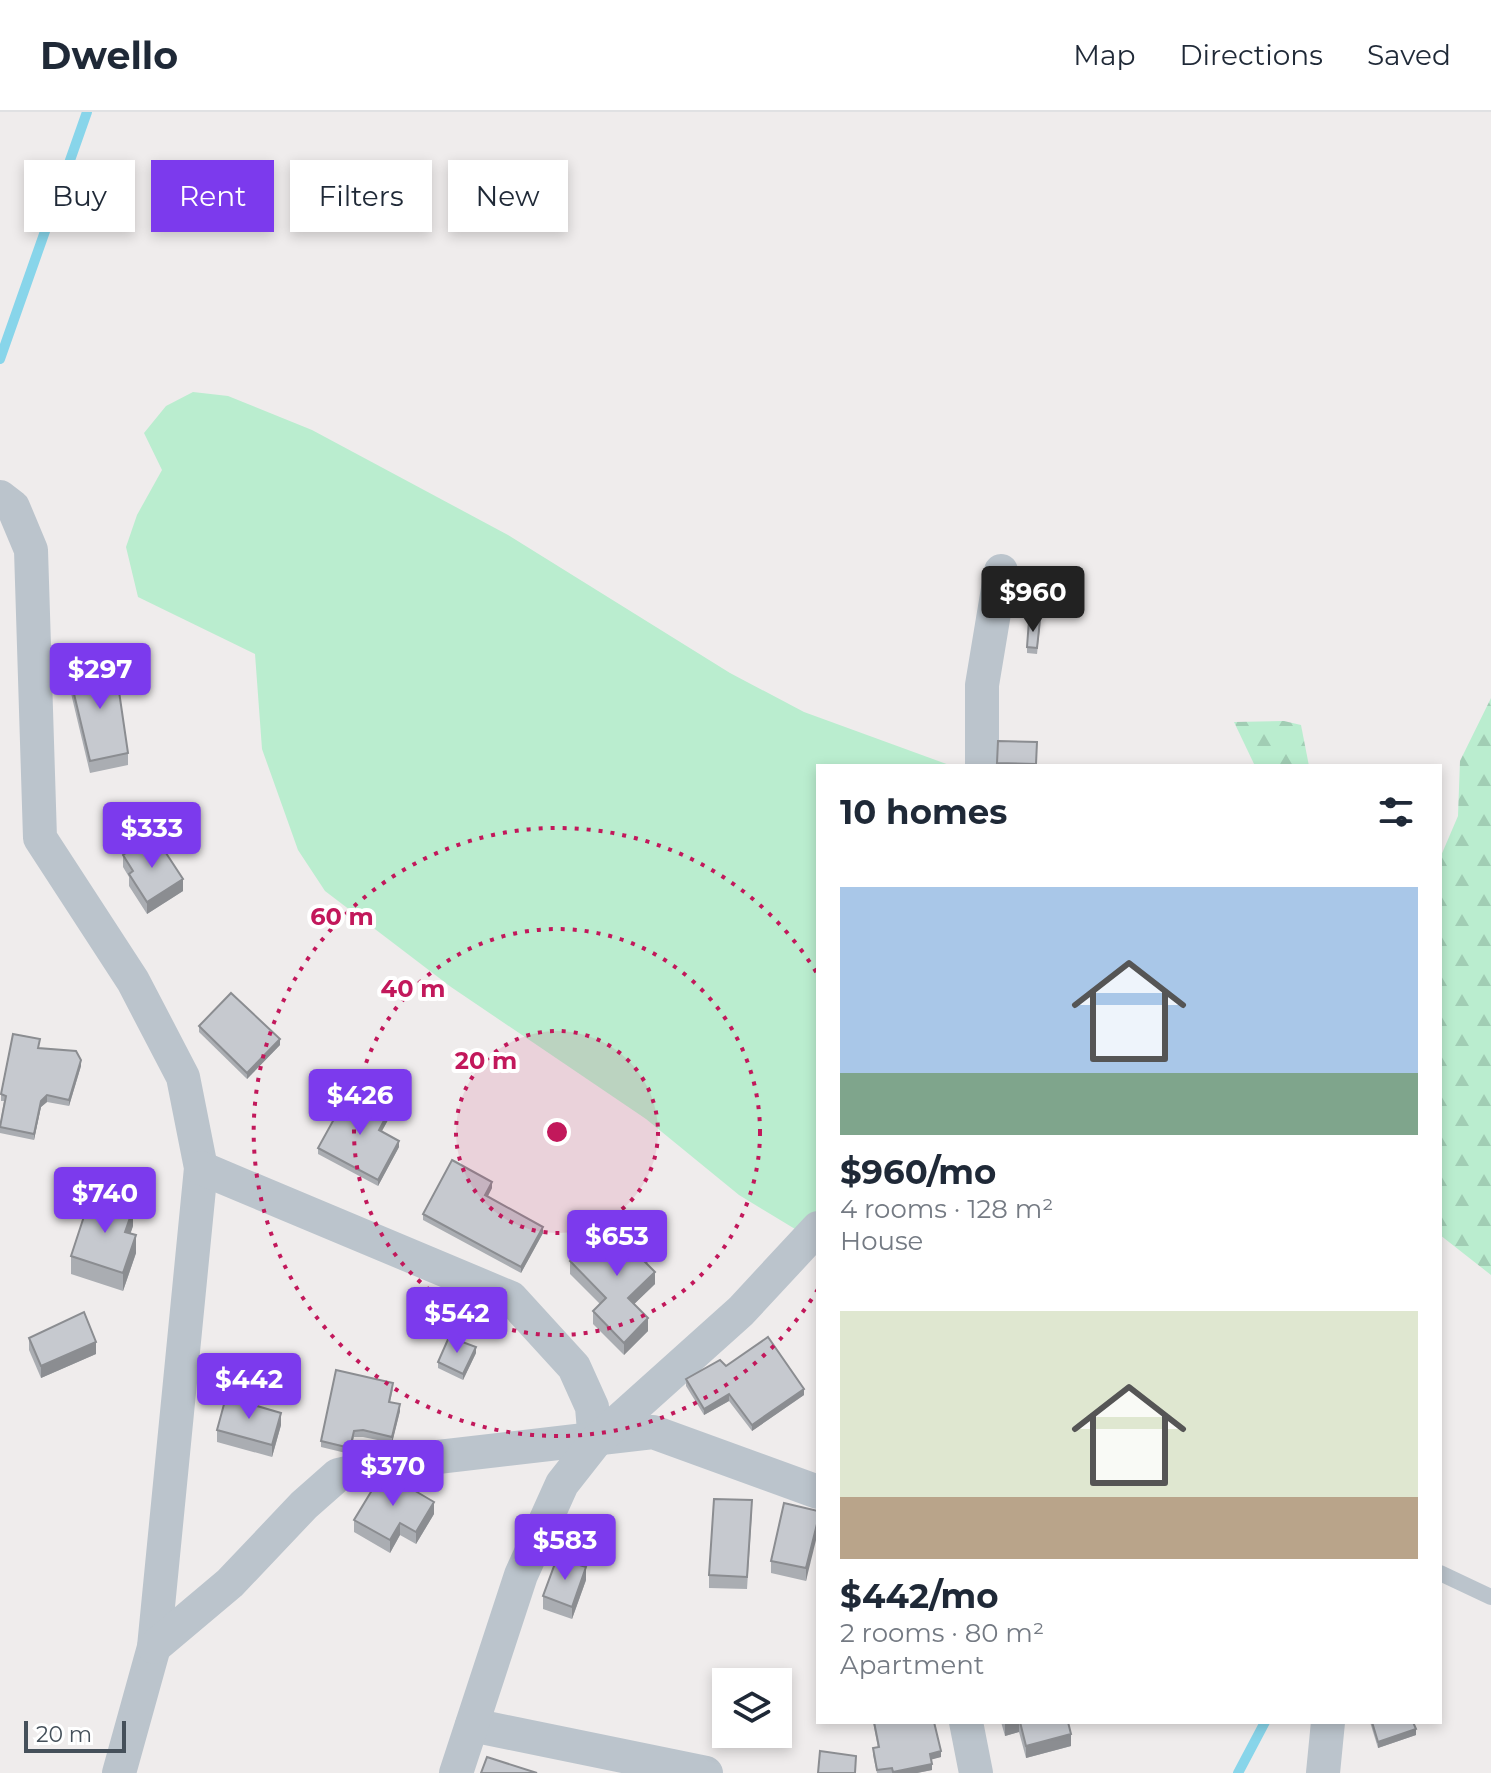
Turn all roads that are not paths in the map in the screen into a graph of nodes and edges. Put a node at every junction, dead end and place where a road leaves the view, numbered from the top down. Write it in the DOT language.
graph roads {
  1 [pos="0,497"];
  2 [pos="1001,571"];
  3 [pos="982,764"];
  4 [pos="201,1168"];
  5 [pos="816,1230"];
  6 [pos="595,1442"];
  7 [pos="816,1491"];
  8 [pos="1442,1574"];
  9 [pos="1491,1597"];
  10 [pos="154,1647"];
  11 [pos="966,1724"];
  12 [pos="1328,1724"];
  13 [pos="472,1725"];
  14 [pos="119,1773"];
  15 [pos="456,1773"];
  16 [pos="706,1773"];
  17 [pos="976,1773"];
  18 [pos="1323,1773"];
  1 -- 4 [label="street"];
  2 -- 3 [label="street"];
  4 -- 6 [label="street"];
  4 -- 10 [label="street"];
  5 -- 6 [label="street"];
  6 -- 7 [label="street"];
  6 -- 10 [label="street"];
  6 -- 13 [label="street"];
  8 -- 9 [label="lane"];
  10 -- 14 [label="street"];
  11 -- 17 [label="street"];
  12 -- 18 [label="street"];
  13 -- 15 [label="street"];
  13 -- 16 [label="street"];
}
